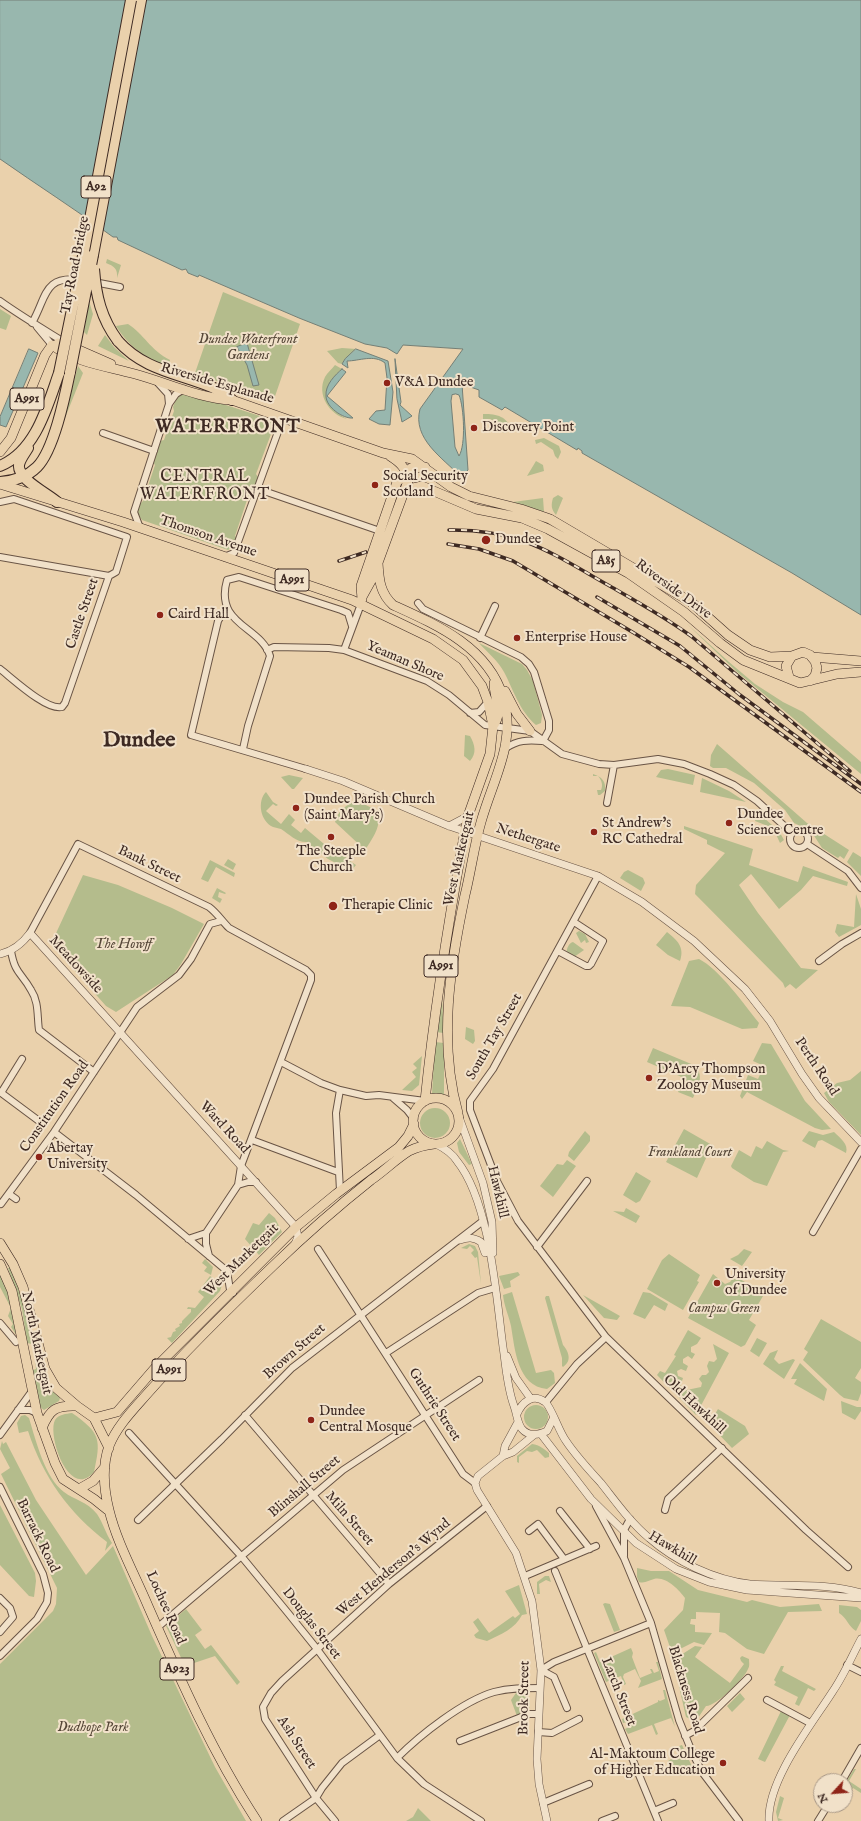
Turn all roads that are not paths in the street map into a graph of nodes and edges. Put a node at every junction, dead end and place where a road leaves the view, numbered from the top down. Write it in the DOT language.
graph roads {
  1 [pos="131,0"];
  2 [pos="141,0"];
  3 [pos="93,255"];
  4 [pos="120,287"];
  5 [pos="0,301"];
  6 [pos="34,325"];
  7 [pos="52,344"];
  8 [pos="70,346"];
  9 [pos="136,374"];
  10 [pos="154,380"];
  11 [pos="184,389"];
  12 [pos="232,400"];
  13 [pos="169,404"];
  14 [pos="283,418"];
  15 [pos="39,429"];
  16 [pos="103,433"];
  17 [pos="154,451"];
  18 [pos="0,452"];
  19 [pos="383,453"];
  20 [pos="0,466"];
  21 [pos="425,467"];
  22 [pos="407,471"];
  23 [pos="23,476"];
  24 [pos="0,483"];
  25 [pos="258,489"];
  26 [pos="405,493"];
  27 [pos="0,502"];
  28 [pos="57,502"];
  29 [pos="140,528"];
  30 [pos="380,532"];
  31 [pos="224,556"];
  32 [pos="0,557"];
  33 [pos="378,563"];
  34 [pos="109,576"];
  35 [pos="361,601"];
  36 [pos="418,603"];
  37 [pos="495,606"];
  38 [pos="229,613"];
  39 [pos="352,626"];
  40 [pos="480,638"];
  41 [pos="267,650"];
  42 [pos="344,650"];
  43 [pos="792,656"];
  44 [pos="812,657"];
  45 [pos="861,661"];
  46 [pos="0,669"];
  47 [pos="861,672"];
  48 [pos="494,677"];
  49 [pos="789,677"];
  50 [pos="810,681"];
  51 [pos="488,702"];
  52 [pos="470,713"];
  53 [pos="493,726"];
  54 [pos="508,727"];
  55 [pos="530,731"];
  56 [pos="543,741"];
  57 [pos="506,748"];
  58 [pos="243,749"];
  59 [pos="614,766"];
  60 [pos="306,769"];
  61 [pos="607,803"];
  62 [pos="468,816"];
  63 [pos="449,826"];
  64 [pos="465,832"];
  65 [pos="792,833"];
  66 [pos="478,836"];
  67 [pos="806,844"];
  68 [pos="598,876"];
  69 [pos="861,888"];
  70 [pos="221,921"];
  71 [pos="574,922"];
  72 [pos="30,933"];
  73 [pos="861,933"];
  74 [pos="558,950"];
  75 [pos="11,951"];
  76 [pos="0,954"];
  77 [pos="819,961"];
  78 [pos="770,1021"];
  79 [pos="119,1034"];
  80 [pos="22,1059"];
  81 [pos="281,1062"];
  82 [pos="94,1072"];
  83 [pos="338,1090"];
  84 [pos="0,1093"];
  85 [pos="392,1097"];
  86 [pos="426,1101"];
  87 [pos="470,1101"];
  88 [pos="459,1115"];
  89 [pos="414,1121"];
  90 [pos="39,1122"];
  91 [pos="54,1132"];
  92 [pos="252,1140"];
  93 [pos="861,1142"];
  94 [pos="435,1144"];
  95 [pos="861,1149"];
  96 [pos="241,1166"];
  97 [pos="338,1172"];
  98 [pos="587,1181"];
  99 [pos="256,1182"];
  100 [pos="238,1185"];
  101 [pos="340,1191"];
  102 [pos="9,1194"];
  103 [pos="16,1199"];
  104 [pos="1,1204"];
  105 [pos="483,1221"];
  106 [pos="296,1227"];
  107 [pos="813,1232"];
  108 [pos="206,1233"];
  109 [pos="188,1239"];
  110 [pos="460,1240"];
  111 [pos="0,1243"];
  112 [pos="294,1245"];
  113 [pos="537,1247"];
  114 [pos="318,1249"];
  115 [pos="209,1256"];
  116 [pos="0,1264"];
  117 [pos="494,1277"];
  118 [pos="495,1288"];
  119 [pos="230,1290"];
  120 [pos="239,1299"];
  121 [pos="360,1314"];
  122 [pos="0,1323"];
  123 [pos="606,1337"];
  124 [pos="16,1342"];
  125 [pos="503,1346"];
  126 [pos="386,1353"];
  127 [pos="479,1380"];
  128 [pos="32,1391"];
  129 [pos="531,1399"];
  130 [pos="546,1402"];
  131 [pos="77,1406"];
  132 [pos="18,1410"];
  133 [pos="37,1413"];
  134 [pos="517,1414"];
  135 [pos="246,1415"];
  136 [pos="426,1415"];
  137 [pos="94,1418"];
  138 [pos="553,1418"];
  139 [pos="518,1422"];
  140 [pos="42,1428"];
  141 [pos="129,1433"];
  142 [pos="0,1434"];
  143 [pos="537,1434"];
  144 [pos="109,1448"];
  145 [pos="722,1448"];
  146 [pos="503,1456"];
  147 [pos="105,1468"];
  148 [pos="475,1483"];
  149 [pos="175,1484"];
  150 [pos="0,1487"];
  151 [pos="79,1489"];
  152 [pos="313,1496"];
  153 [pos="591,1499"];
  154 [pos="487,1506"];
  155 [pos="665,1510"];
  156 [pos="109,1511"];
  157 [pos="560,1511"];
  158 [pos="630,1519"];
  159 [pos="138,1520"];
  160 [pos="624,1530"];
  161 [pos="529,1531"];
  162 [pos="242,1557"];
  163 [pos="624,1558"];
  164 [pos="564,1559"];
  165 [pos="848,1567"];
  166 [pos="555,1571"];
  167 [pos="525,1576"];
  168 [pos="389,1584"];
  169 [pos="861,1593"];
  170 [pos="0,1598"];
  171 [pos="861,1598"];
  172 [pos="651,1623"];
  173 [pos="158,1627"];
  174 [pos="0,1632"];
  175 [pos="861,1639"];
  176 [pos="317,1649"];
  177 [pos="586,1649"];
  178 [pos="1,1652"];
  179 [pos="847,1665"];
  180 [pos="541,1670"];
  181 [pos="861,1672"];
  182 [pos="748,1678"];
  183 [pos="540,1688"];
  184 [pos="767,1700"];
  185 [pos="567,1708"];
  186 [pos="538,1714"];
  187 [pos="579,1719"];
  188 [pos="810,1723"];
  189 [pos="538,1732"];
  190 [pos="380,1735"];
  191 [pos="685,1736"];
  192 [pos="460,1741"];
  193 [pos="861,1748"];
  194 [pos="397,1758"];
  195 [pos="847,1773"];
  196 [pos="589,1784"];
  197 [pos="316,1798"];
  198 [pos="543,1803"];
  199 [pos="673,1803"];
  200 [pos="654,1811"];
  201 [pos="615,1816"];
  202 [pos="257,1821"];
  203 [pos="283,1821"];
  204 [pos="335,1821"];
  205 [pos="481,1821"];
  206 [pos="547,1821"];
  207 [pos="602,1821"];
  208 [pos="658,1821"];
  209 [pos="739,1821"];
  210 [pos="769,1821"];
  1 -- 15 [label="highway, Tay Road Bridge / A92, bridge"];
  2 -- 3 [label="highway, Tay Road Bridge / A92"];
  3 -- 12 [label="highway, A92, bridge"];
  3 -- 23 [label="highway, Tay Road Bridge / A92, bridge"];
  4 -- 6 [label="street"];
  5 -- 6 [label="street"];
  6 -- 7 [label="street"];
  6 -- 8 [label="street"];
  7 -- 8 [label="main road, Riverside Esplanade"];
  7 -- 9 [label="main road, Riverside Esplanade"];
  7 -- 18 [label="main road, A991"];
  8 -- 9 [label="main road, Riverside Esplanade"];
  9 -- 10 [label="main road, Riverside Esplanade"];
  10 -- 11 [label="main road, Riverside Esplanade"];
  10 -- 13 [label="street"];
  11 -- 12 [label="main road, Riverside Esplanade"];
  11 -- 13 [label="street"];
  12 -- 14 [label="main road, Riverside Esplanade"];
  13 -- 17 [label="street"];
  14 -- 19 [label="main road, Riverside Esplanade"];
  14 -- 25 [label="street"];
  15 -- 20 [label="highway, Tay Road Bridge / A92"];
  15 -- 23 [label="highway, A92"];
  16 -- 17 [label="street"];
  17 -- 29 [label="street"];
  19 -- 21 [label="main road, Riverside Esplanade"];
  19 -- 22 [label="main road"];
  21 -- 22 [label="main road"];
  21 -- 43 [label="main road, Riverside Drive / A85"];
  22 -- 26 [label="main road, A991"];
  22 -- 30 [label="main road"];
  23 -- 24 [label="highway, Tay Road Bridge / A92"];
  23 -- 28 [label="highway"];
  24 -- 28 [label="main road, Thomson Avenue / A991"];
  25 -- 30 [label="street"];
  25 -- 31 [label="street"];
  26 -- 33 [label="main road, A991"];
  26 -- 49 [label="main road, Riverside Drive / A85"];
  27 -- 34 [label="street, Castle Street"];
  28 -- 29 [label="main road, Thomson Avenue / A991"];
  29 -- 31 [label="main road, Thomson Avenue / A991"];
  30 -- 35 [label="main road"];
  31 -- 35 [label="main road, Thomson Avenue / A991"];
  32 -- 34 [label="street"];
  33 -- 35 [label="main road, A991"];
  33 -- 48 [label="main road, West Marketgait / A991"];
  34 -- 46 [label="street, Castle Street"];
  35 -- 39 [label="street"];
  35 -- 51 [label="main road, West Marketgait / A991"];
  36 -- 40 [label="street"];
  37 -- 40 [label="street"];
  38 -- 39 [label="street"];
  38 -- 41 [label="street"];
  38 -- 58 [label="street, Nethergate"];
  39 -- 42 [label="street"];
  40 -- 56 [label="street"];
  41 -- 42 [label="street, Yeaman Shore"];
  41 -- 58 [label="street"];
  42 -- 52 [label="street, Yeaman Shore"];
  43 -- 44 [label="main road, Riverside Drive / A85"];
  43 -- 49 [label="main road"];
  44 -- 45 [label="main road, Riverside Drive / A85"];
  44 -- 50 [label="main road"];
  47 -- 50 [label="main road, Riverside Drive / A85"];
  48 -- 53 [label="main road"];
  48 -- 54 [label="main road, West Marketgait / A991"];
  48 -- 55 [label="main road"];
  49 -- 50 [label="main road, Riverside Drive / A85"];
  51 -- 52 [label="street"];
  51 -- 53 [label="main road, West Marketgait / A991"];
  52 -- 53 [label="street, Yeaman Shore"];
  53 -- 54 [label="street"];
  53 -- 62 [label="main road, West Marketgait / A991"];
  54 -- 55 [label="street"];
  54 -- 57 [label="main road, West Marketgait / A991"];
  55 -- 56 [label="street"];
  56 -- 57 [label="street"];
  56 -- 59 [label="street"];
  57 -- 66 [label="main road, West Marketgait / A991"];
  58 -- 60 [label="street, Nethergate"];
  59 -- 61 [label="street"];
  59 -- 65 [label="street"];
  60 -- 63 [label="street, Nethergate"];
  62 -- 63 [label="street"];
  62 -- 64 [label="main road, West Marketgait / A991"];
  63 -- 64 [label="street, Nethergate"];
  64 -- 66 [label="street, Nethergate"];
  64 -- 86 [label="main road, West Marketgait / A991"];
  65 -- 67 [label="street"];
  65 -- 67 [label="street"];
  66 -- 68 [label="street, Nethergate"];
  66 -- 88 [label="main road, West Marketgait / A991"];
  67 -- 69 [label="street"];
  68 -- 71 [label="street"];
  68 -- 78 [label="street, Nethergate"];
  70 -- 72 [label="street, Bank Street"];
  70 -- 79 [label="street, Constitution Road"];
  70 -- 81 [label="street"];
  71 -- 74 [label="street, South Tay Street"];
  71 -- 74 [label="street"];
  72 -- 75 [label="street, Meadowside"];
  72 -- 79 [label="street, Meadowside"];
  73 -- 77 [label="street"];
  74 -- 87 [label="street, South Tay Street"];
  75 -- 76 [label="street"];
  75 -- 82 [label="street"];
  78 -- 93 [label="street, Perth Road"];
  79 -- 82 [label="street, Constitution Road"];
  79 -- 96 [label="street, Ward Road"];
  80 -- 84 [label="street"];
  81 -- 83 [label="street"];
  81 -- 92 [label="street"];
  82 -- 91 [label="street, Constitution Road"];
  83 -- 85 [label="street"];
  83 -- 97 [label="street"];
  84 -- 90 [label="street"];
  85 -- 86 [label="street"];
  85 -- 89 [label="street"];
  86 -- 88 [label="main road"];
  86 -- 89 [label="main road"];
  87 -- 113 [label="street, Old Hawkhill"];
  88 -- 94 [label="main road"];
  88 -- 117 [label="street, Hawkhill"];
  89 -- 94 [label="main road"];
  89 -- 101 [label="main road, West Marketgait / A991"];
  91 -- 102 [label="street, Constitution Road"];
  91 -- 109 [label="street"];
  92 -- 96 [label="street"];
  92 -- 97 [label="street"];
  94 -- 105 [label="street, Hawkhill"];
  94 -- 112 [label="main road, West Marketgait / A991"];
  95 -- 107 [label="street"];
  96 -- 99 [label="street, Ward Road"];
  96 -- 100 [label="street"];
  97 -- 101 [label="street"];
  98 -- 113 [label="street"];
  99 -- 100 [label="street"];
  99 -- 106 [label="street, Ward Road"];
  100 -- 108 [label="street"];
  101 -- 106 [label="main road, West Marketgait / A991"];
  102 -- 103 [label="street"];
  102 -- 104 [label="street, Constitution Road"];
  105 -- 110 [label="street, Brown Street"];
  105 -- 117 [label="street, Hawkhill"];
  106 -- 112 [label="street"];
  106 -- 119 [label="main road, West Marketgait / A991"];
  108 -- 109 [label="street"];
  108 -- 115 [label="street"];
  109 -- 115 [label="street"];
  110 -- 117 [label="street"];
  110 -- 121 [label="street, Brown Street"];
  111 -- 131 [label="main road, North Marketgait"];
  112 -- 120 [label="main road, West Marketgait / A991"];
  113 -- 123 [label="street, Old Hawkhill"];
  114 -- 121 [label="street, Guthrie Street"];
  115 -- 119 [label="street"];
  116 -- 128 [label="main road, North Marketgait"];
  117 -- 118 [label="street, Hawkhill"];
  118 -- 125 [label="street, Hawkhill"];
  118 -- 126 [label="street"];
  119 -- 120 [label="street"];
  119 -- 137 [label="main road, West Marketgait / A991"];
  120 -- 144 [label="main road, West Marketgait / A991"];
  121 -- 126 [label="street, Guthrie Street"];
  121 -- 135 [label="street, Brown Street"];
  122 -- 124 [label="street"];
  123 -- 130 [label="street"];
  123 -- 145 [label="street, Old Hawkhill"];
  125 -- 129 [label="street, Hawkhill"];
  125 -- 134 [label="street, Hawkhill"];
  126 -- 136 [label="street, Guthrie Street"];
  127 -- 136 [label="street, Blinshall Street"];
  128 -- 132 [label="street"];
  128 -- 133 [label="main road, North Marketgait"];
  129 -- 130 [label="street"];
  129 -- 134 [label="street"];
  130 -- 138 [label="street, Hawkhill"];
  131 -- 137 [label="main road"];
  131 -- 140 [label="main road"];
  132 -- 133 [label="street"];
  132 -- 142 [label="street"];
  133 -- 140 [label="main road, North Marketgait"];
  134 -- 139 [label="street, Hawkhill"];
  135 -- 149 [label="street, Brown Street"];
  135 -- 152 [label="street, Miln Street"];
  136 -- 148 [label="street, Guthrie Street"];
  136 -- 152 [label="street, Blinshall Street"];
  137 -- 144 [label="main road"];
  138 -- 143 [label="street"];
  138 -- 158 [label="street, Hawkhill"];
  139 -- 143 [label="street, Hawkhill"];
  139 -- 146 [label="street"];
  140 -- 151 [label="main road"];
  141 -- 149 [label="street, Douglas Street"];
  143 -- 146 [label="street"];
  143 -- 153 [label="street, Hawkhill"];
  144 -- 147 [label="main road, A991"];
  145 -- 155 [label="street"];
  145 -- 165 [label="street, Old Hawkhill"];
  146 -- 148 [label="street"];
  147 -- 151 [label="main road"];
  147 -- 156 [label="main road, Lochee Road / A923"];
  148 -- 154 [label="street, Guthrie Street"];
  149 -- 159 [label="street, Brown Street"];
  149 -- 162 [label="street, Douglas Street"];
  150 -- 178 [label="street, Barrack Road"];
  151 -- 156 [label="main road"];
  152 -- 162 [label="street, Blinshall Street"];
  152 -- 168 [label="street, Miln Street"];
  153 -- 160 [label="street, Hawkhill"];
  153 -- 163 [label="street, Blackness Road"];
  154 -- 167 [label="street, Guthrie Street"];
  154 -- 168 [label="street, West Henderson's Wynd"];
  156 -- 173 [label="main road, Lochee Road / A923"];
  157 -- 164 [label="street"];
  158 -- 160 [label="street, Blackness Road"];
  158 -- 169 [label="street, Hawkhill"];
  160 -- 163 [label="street, Blackness Road"];
  160 -- 171 [label="street, Hawkhill"];
  161 -- 164 [label="street"];
  162 -- 173 [label="street, Blinshall Street"];
  162 -- 176 [label="street, Douglas Street"];
  163 -- 172 [label="street, Blackness Road"];
  164 -- 167 [label="street"];
  166 -- 177 [label="street, Larch Street"];
  167 -- 180 [label="street, Brook Street"];
  168 -- 176 [label="street, West Henderson's Wynd"];
  170 -- 174 [label="street"];
  172 -- 177 [label="street"];
  172 -- 191 [label="street, Blackness Road"];
  173 -- 202 [label="main road, Lochee Road / A923"];
  175 -- 179 [label="street"];
  176 -- 190 [label="street, Douglas Street"];
  176 -- 197 [label="street, Ash Street"];
  177 -- 180 [label="street"];
  177 -- 200 [label="street, Larch Street"];
  179 -- 181 [label="street"];
  179 -- 188 [label="street"];
  180 -- 183 [label="street, Brook Street"];
  180 -- 185 [label="street"];
  182 -- 191 [label="street"];
  183 -- 186 [label="street, Brook Street"];
  183 -- 194 [label="street"];
  184 -- 188 [label="street"];
  186 -- 189 [label="street, Brook Street"];
  186 -- 192 [label="street"];
  187 -- 189 [label="street"];
  188 -- 210 [label="street"];
  189 -- 198 [label="street, Brook Street"];
  190 -- 194 [label="street, Douglas Street"];
  190 -- 197 [label="street"];
  191 -- 209 [label="street, Blackness Road"];
  193 -- 195 [label="street"];
  194 -- 205 [label="street, Douglas Street"];
  196 -- 198 [label="street"];
  197 -- 203 [label="street"];
  197 -- 204 [label="street, Ash Street"];
  198 -- 206 [label="street, Brook Street"];
  199 -- 200 [label="street"];
  200 -- 208 [label="street, Larch Street"];
  201 -- 207 [label="street"];
}
